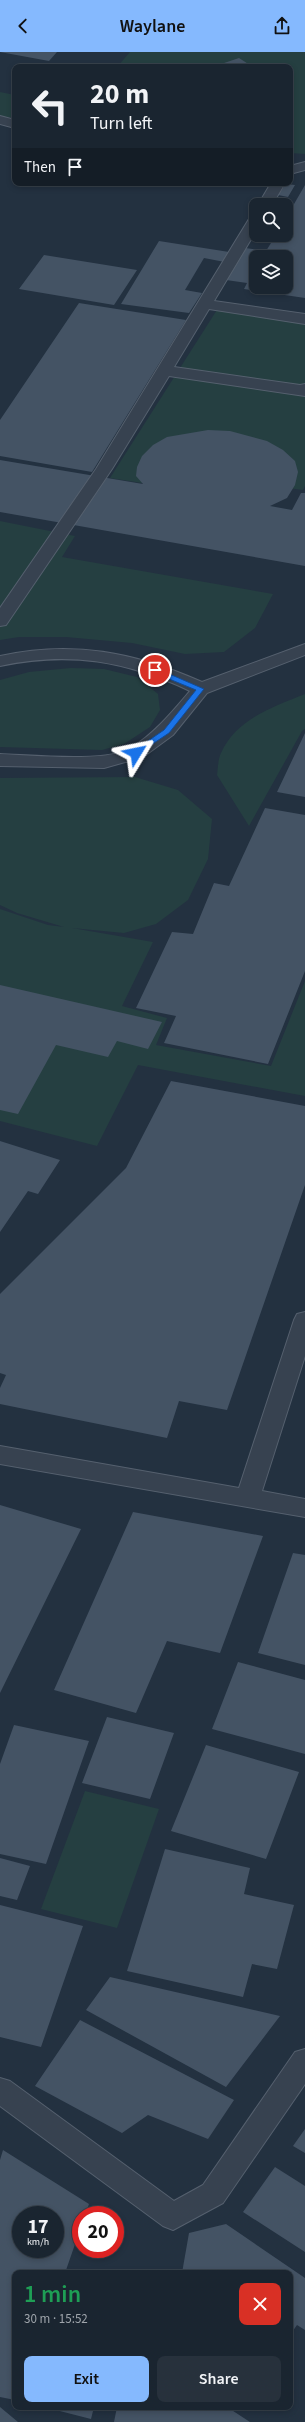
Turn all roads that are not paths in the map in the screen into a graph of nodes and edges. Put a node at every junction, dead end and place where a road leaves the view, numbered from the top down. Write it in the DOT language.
graph roads {
  1 [pos="0,120"];
  2 [pos="12,123"];
  3 [pos="305,166"];
  4 [pos="293,169"];
  5 [pos="276,186"];
  6 [pos="269,198"];
  7 [pos="249,231"];
  8 [pos="205,304"];
  9 [pos="305,319"];
  10 [pos="164,370"];
  11 [pos="305,389"];
  12 [pos="0,621"];
  13 [pos="305,649"];
  14 [pos="0,661"];
  15 [pos="201,689"];
  16 [pos="0,760"];
  17 [pos="305,1320"];
  18 [pos="0,1455"];
  19 [pos="248,1498"];
  20 [pos="305,1508"];
  21 [pos="305,2061"];
  22 [pos="0,2090"];
  1 -- 2 [label="street"];
  3 -- 4 [label="street"];
  5 -- 6 [label="street"];
  7 -- 8 [label="street"];
  8 -- 9 [label="street"];
  8 -- 10 [label="street"];
  10 -- 11 [label="street"];
  10 -- 12 [label="street"];
  13 -- 15 [label="street"];
  14 -- 15 [label="street"];
  15 -- 16 [label="street"];
  17 -- 19 [label="street"];
  18 -- 19 [label="street"];
  19 -- 20 [label="street"];
  21 -- 22 [label="street"];
}
